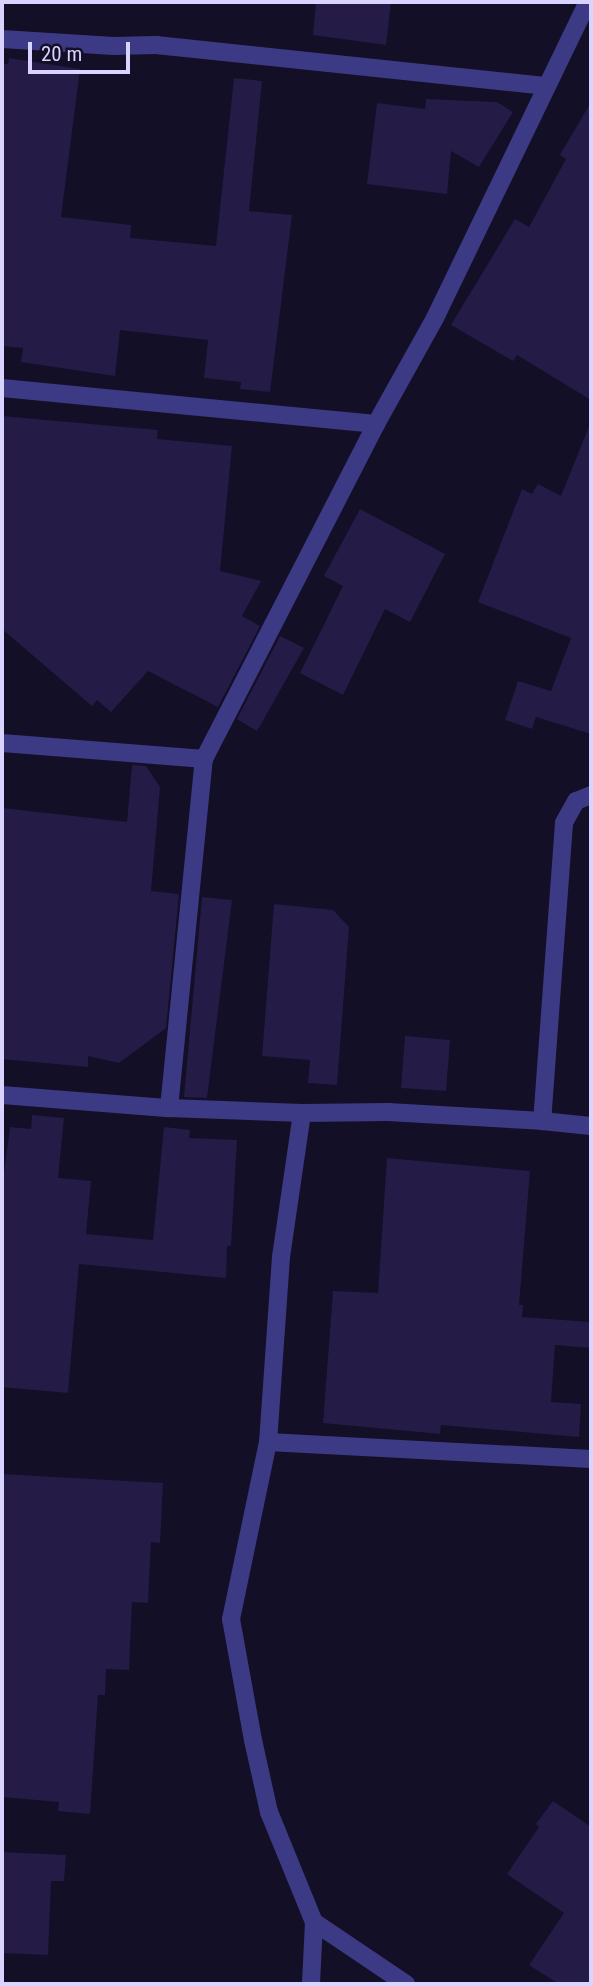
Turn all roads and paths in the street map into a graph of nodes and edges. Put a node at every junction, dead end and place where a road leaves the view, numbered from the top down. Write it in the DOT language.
graph roads {
  1 [pos="589,2"];
  2 [pos="2,39"];
  3 [pos="547,86"];
  4 [pos="2,388"];
  5 [pos="376,424"];
  6 [pos="2,743"];
  7 [pos="204,759"];
  8 [pos="591,795"];
  9 [pos="2,1095"];
  10 [pos="169,1108"];
  11 [pos="302,1113"];
  12 [pos="542,1121"];
  13 [pos="591,1126"];
  14 [pos="268,1442"];
  15 [pos="591,1459"];
  16 [pos="314,1922"];
  17 [pos="311,1984"];
  18 [pos="406,1984"];
  1 -- 3 [label="street"];
  2 -- 3 [label="street"];
  3 -- 5 [label="street"];
  4 -- 5 [label="street"];
  5 -- 7 [label="street"];
  6 -- 7 [label="street"];
  7 -- 10 [label="street"];
  8 -- 12 [label="street"];
  9 -- 10 [label="street"];
  10 -- 11 [label="street"];
  11 -- 12 [label="street"];
  11 -- 14 [label="street"];
  12 -- 13 [label="street"];
  14 -- 15 [label="street"];
  14 -- 16 [label="street"];
  16 -- 17 [label="street"];
  16 -- 18 [label="street"];
}
